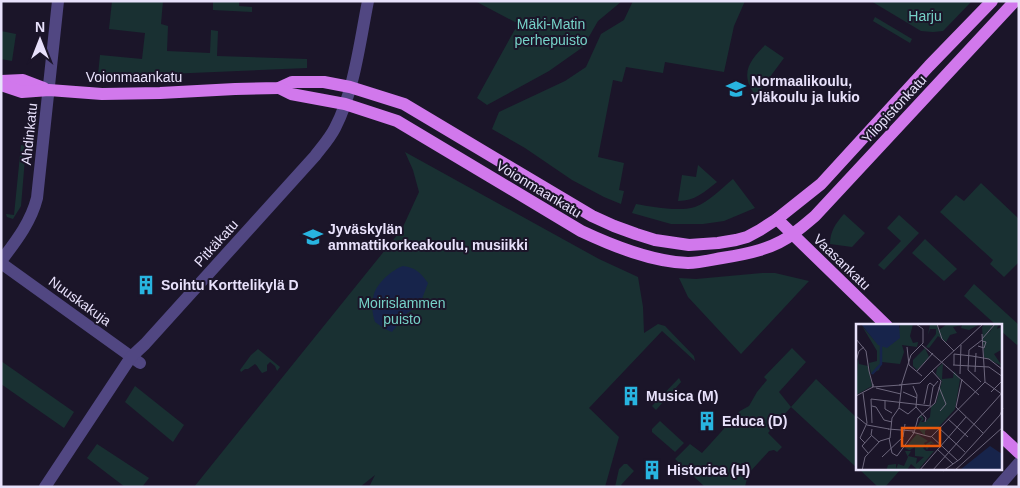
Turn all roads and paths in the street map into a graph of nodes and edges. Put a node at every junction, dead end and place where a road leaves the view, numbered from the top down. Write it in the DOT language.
graph roads {
  1 [pos="58,1"];
  2 [pos="368,1"];
  3 [pos="992,1"];
  4 [pos="1015,1"];
  5 [pos="1,81"];
  6 [pos="1,85"];
  7 [pos="350,87"];
  8 [pos="279,88"];
  9 [pos="49,90"];
  10 [pos="345,104"];
  11 [pos="777,219"];
  12 [pos="793,234"];
  13 [pos="1,262"];
  14 [pos="885,324"];
  15 [pos="135,360"];
  16 [pos="1002,437"];
  17 [pos="1019,453"];
  18 [pos="1019,463"];
  19 [pos="45,487"];
  20 [pos="998,487"];
  1 -- 9 [label="street, Ahdinkatu"];
  2 -- 7 [label="street, Pitkäkatu"];
  3 -- 11 [label="main road, Yliopistonkatu"];
  4 -- 12 [label="main road, Yliopistonkatu"];
  5 -- 9 [label="main road, Voionmaankatu"];
  6 -- 9 [label="main road, Voionmaankatu"];
  7 -- 8 [label="main road, Voionmaankatu"];
  7 -- 10 [label="street, Pitkäkatu"];
  7 -- 11 [label="main road, Voionmaankatu"];
  8 -- 9 [label="main road, Voionmaankatu"];
  8 -- 10 [label="main road, Voionmaankatu"];
  9 -- 13 [label="street, Ahdinkatu"];
  10 -- 12 [label="main road, Voionmaankatu"];
  10 -- 15 [label="street, Pitkäkatu"];
  11 -- 12 [label="main road, Vaasankatu"];
  12 -- 14 [label="main road, Vaasankatu"];
  13 -- 15 [label="street, Nuuskakuja"];
  15 -- 19 [label="street, Pitkäkatu"];
  16 -- 17 [label="main road"];
  18 -- 20 [label="street"];
}
